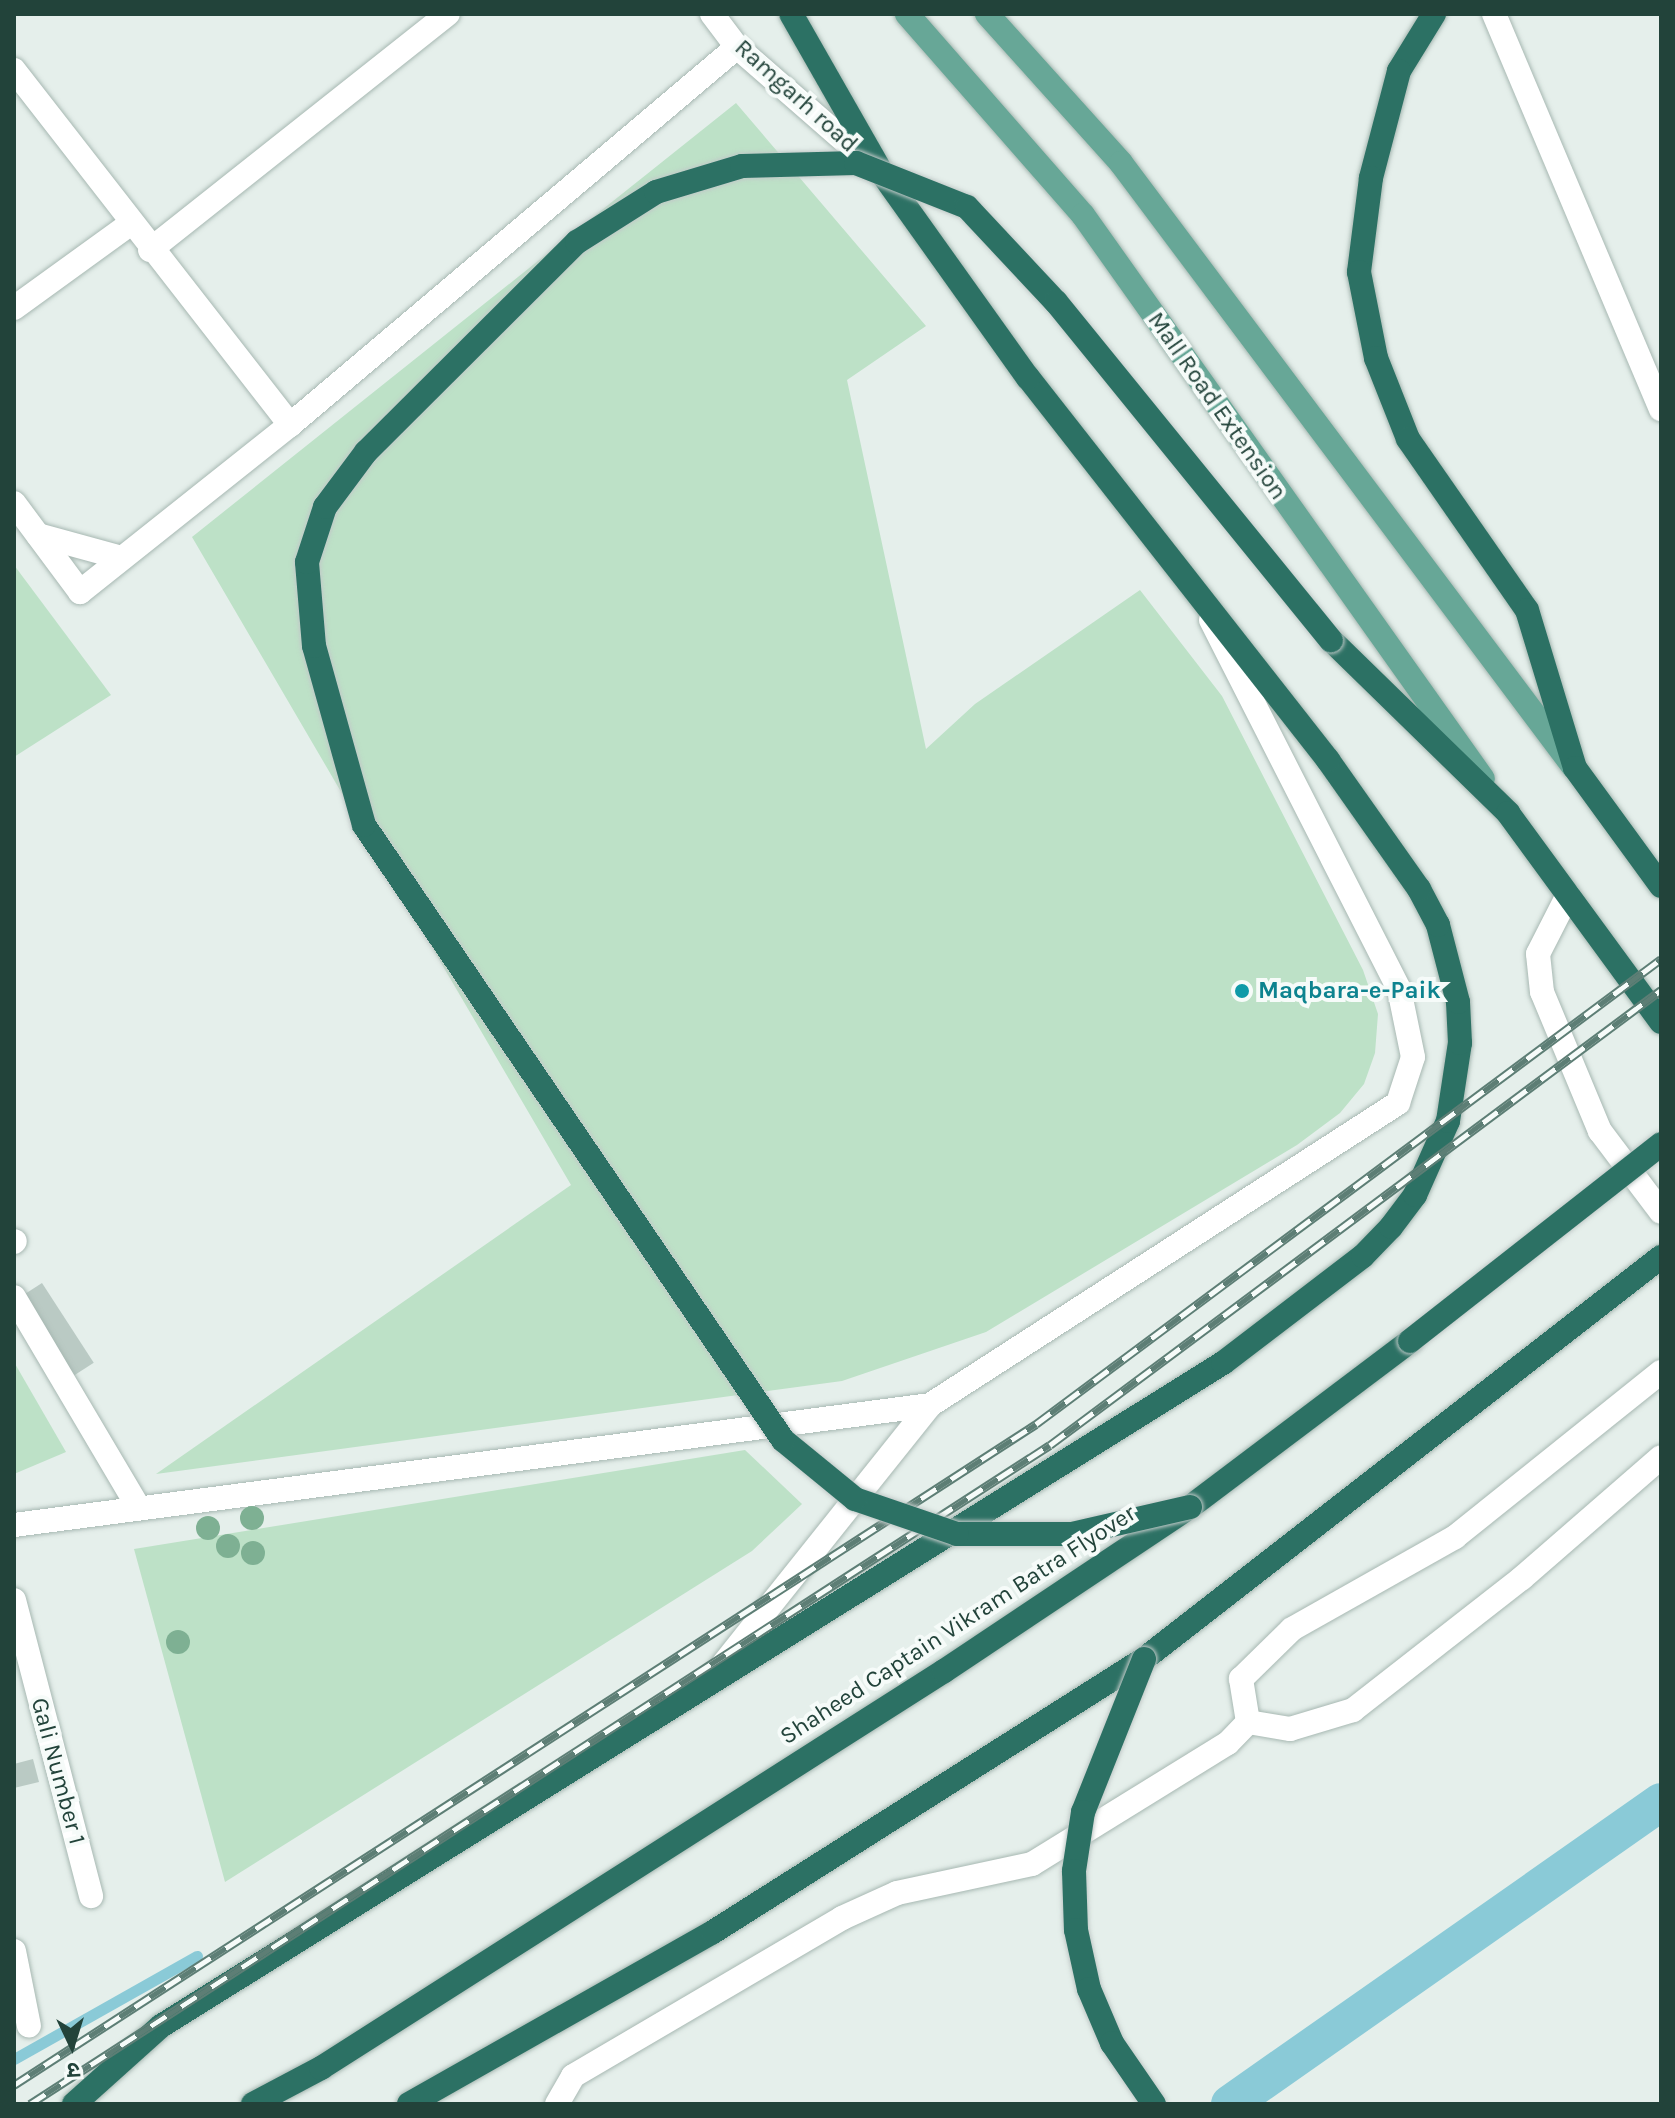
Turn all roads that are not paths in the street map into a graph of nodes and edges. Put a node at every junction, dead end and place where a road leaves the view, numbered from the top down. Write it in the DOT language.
graph roads {
  1 [pos="448,14"];
  2 [pos="712,14"];
  3 [pos="791,14"];
  4 [pos="907,14"];
  5 [pos="987,14"];
  6 [pos="1434,14"];
  7 [pos="1494,14"];
  8 [pos="420,25"];
  9 [pos="737,47"];
  10 [pos="14,70"];
  11 [pos="883,175"];
  12 [pos="130,224"];
  13 [pos="150,250"];
  14 [pos="14,308"];
  15 [pos="1661,408"];
  16 [pos="290,425"];
  17 [pos="14,503"];
  18 [pos="38,535"];
  19 [pos="122,558"];
  20 [pos="1198,594"];
  21 [pos="1575,768"];
  22 [pos="1508,813"];
  23 [pos="1650,861"];
  24 [pos="1661,886"];
  25 [pos="1568,895"];
  26 [pos="1661,1022"];
  27 [pos="1661,1144"];
  28 [pos="1661,1212"];
  29 [pos="1661,1257"];
  30 [pos="14,1297"];
  31 [pos="1661,1372"];
  32 [pos="930,1405"];
  33 [pos="1661,1457"];
  34 [pos="1190,1507"];
  35 [pos="139,1508"];
  36 [pos="14,1525"];
  37 [pos="14,1600"];
  38 [pos="1144,1659"];
  39 [pos="702,1690"];
  40 [pos="1248,1722"];
  41 [pos="91,1896"];
  42 [pos="14,1951"];
  43 [pos="29,2026"];
  44 [pos="74,2104"];
  45 [pos="253,2104"];
  46 [pos="409,2104"];
  47 [pos="557,2104"];
  48 [pos="1154,2104"];
  1 -- 8 [label="street"];
  2 -- 9 [label="street, Ramgarh road"];
  3 -- 11 [label="highway"];
  4 -- 22 [label="main road, Mall Road Extension"];
  5 -- 21 [label="main road"];
  6 -- 21 [label="highway"];
  7 -- 15 [label="street"];
  8 -- 13 [label="street"];
  9 -- 11 [label="street, Ramgarh road"];
  9 -- 16 [label="street"];
  10 -- 12 [label="street"];
  11 -- 20 [label="highway"];
  12 -- 13 [label="street"];
  12 -- 14 [label="street"];
  13 -- 16 [label="street"];
  16 -- 19 [label="street"];
  17 -- 18 [label="street"];
  18 -- 19 [label="street"];
  18 -- 19 [label="street"];
  20 -- 32 [label="street"];
  20 -- 39 [label="highway"];
  21 -- 23 [label="highway"];
  22 -- 25 [label="highway"];
  22 -- 34 [label="highway, bridge"];
  23 -- 24 [label="highway"];
  25 -- 26 [label="highway"];
  25 -- 28 [label="street"];
  27 -- 34 [label="highway, Shaheed Captain Vikram Batra Flyover, bridge"];
  29 -- 38 [label="highway"];
  30 -- 35 [label="street"];
  31 -- 40 [label="street"];
  32 -- 35 [label="street"];
  32 -- 39 [label="street"];
  33 -- 40 [label="street"];
  34 -- 45 [label="highway, Shaheed Captain Vikram Batra Flyover"];
  35 -- 36 [label="street"];
  37 -- 41 [label="street, Gali Number 1"];
  38 -- 46 [label="highway"];
  38 -- 48 [label="highway, bridge"];
  39 -- 44 [label="highway"];
  40 -- 47 [label="street"];
  42 -- 43 [label="street"];
}
